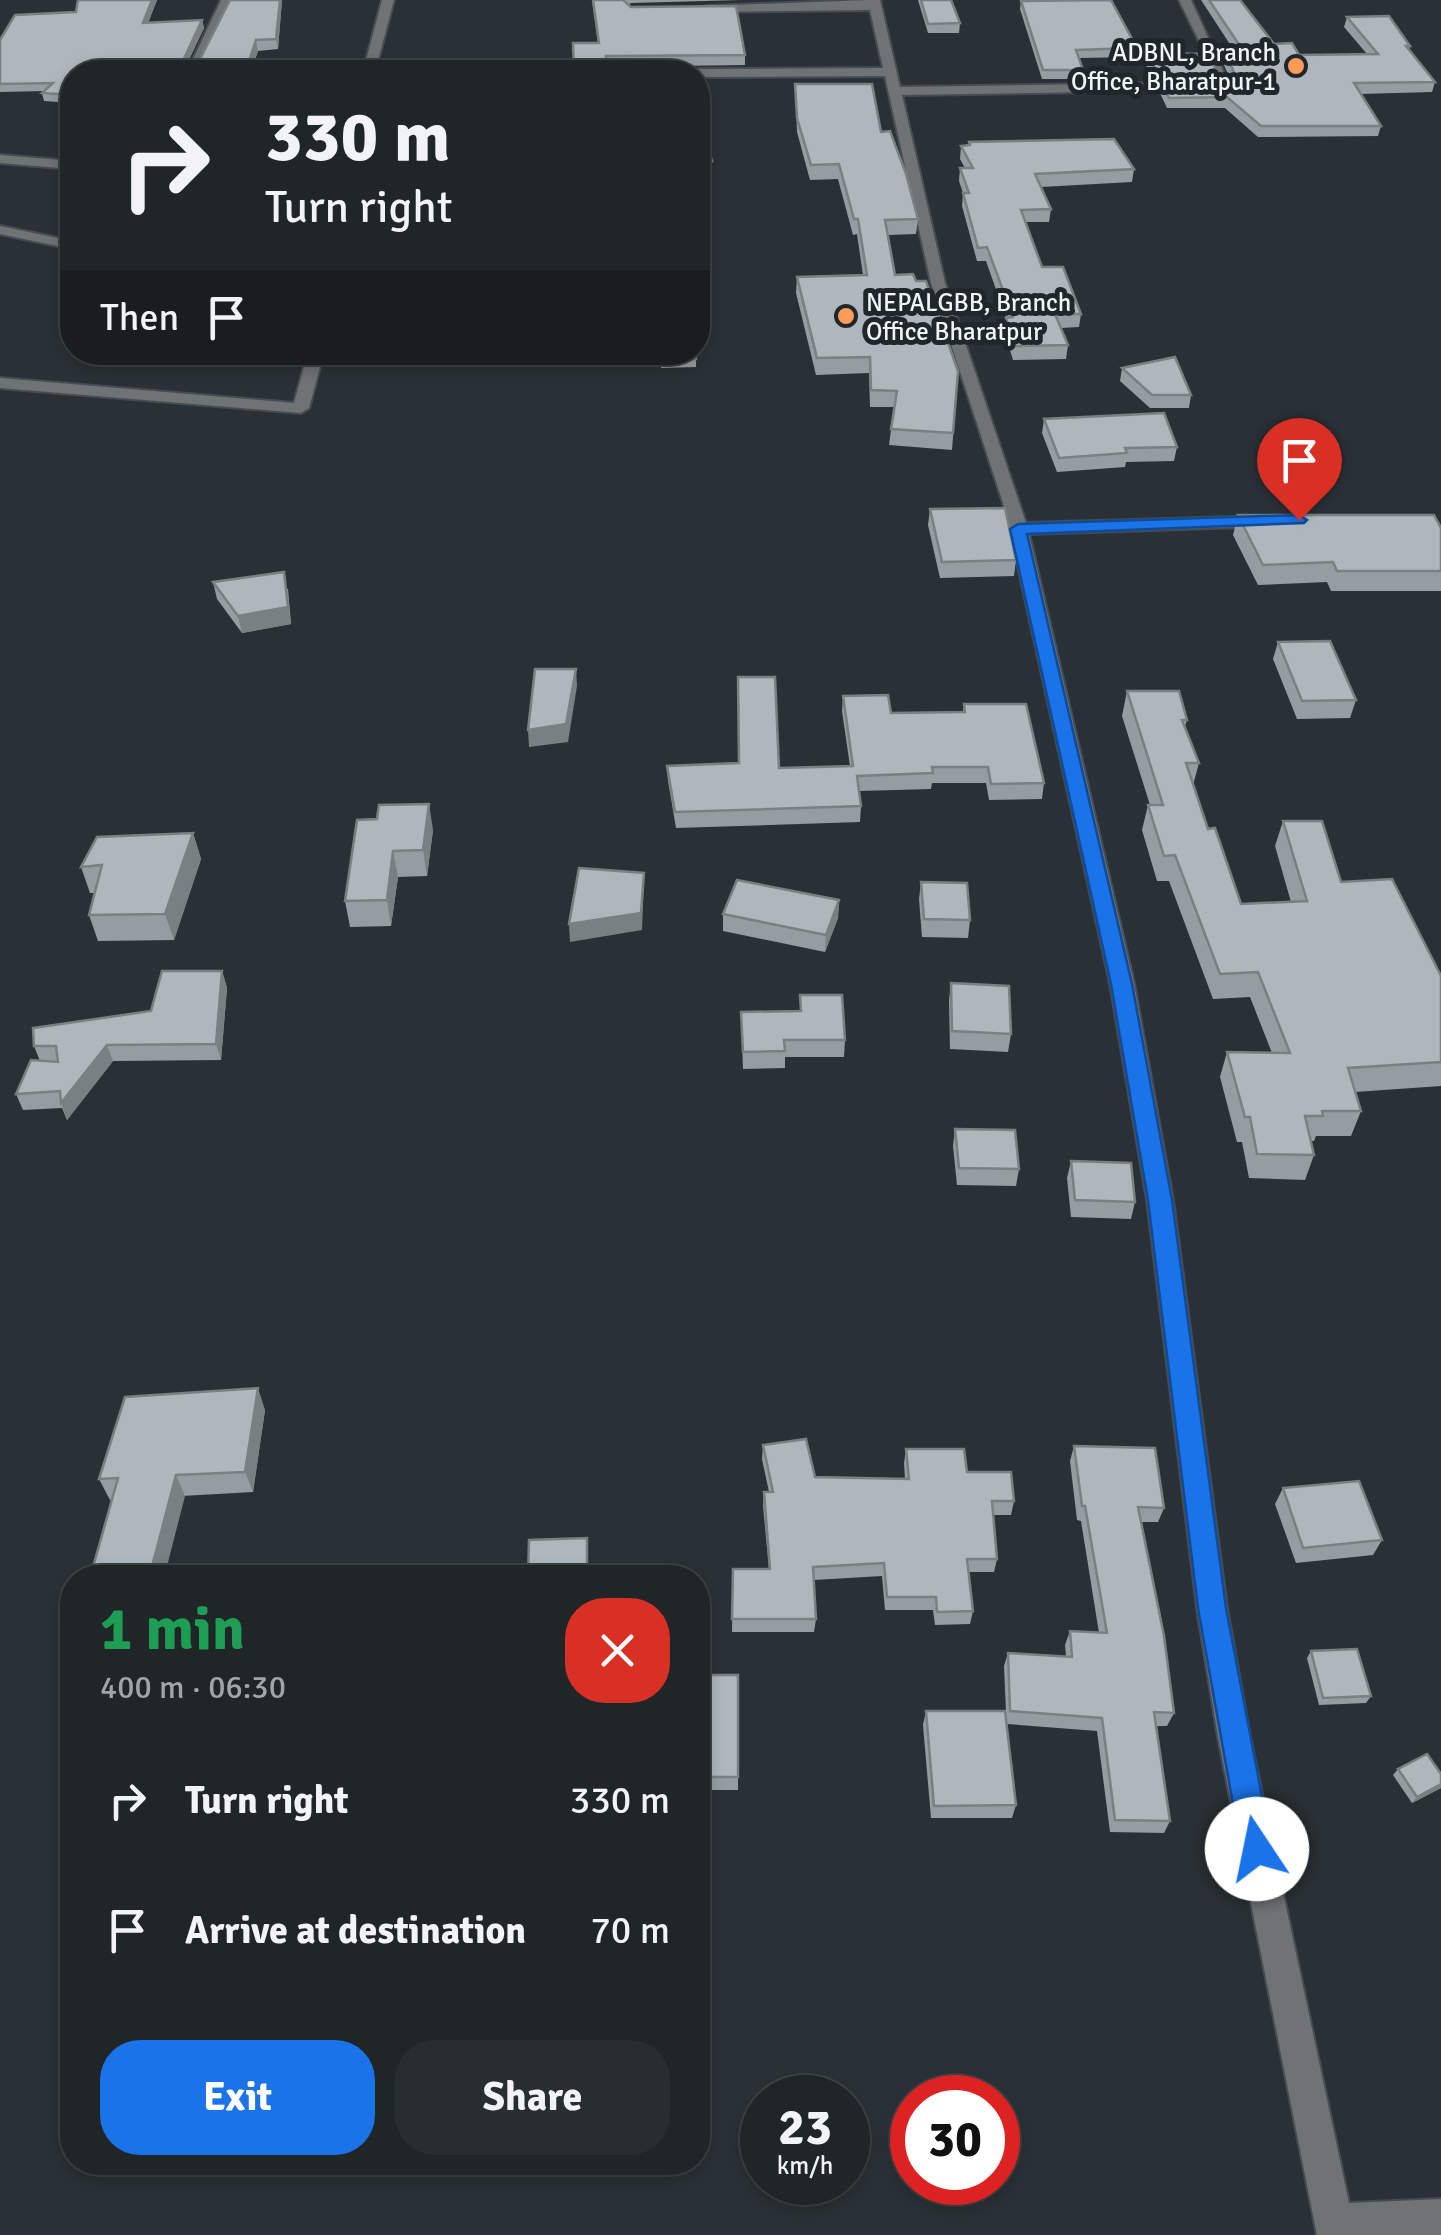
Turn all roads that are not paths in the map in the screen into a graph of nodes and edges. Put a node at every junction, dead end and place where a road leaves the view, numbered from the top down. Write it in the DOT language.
graph roads {
  1 [pos="227,0"];
  2 [pos="388,0"];
  3 [pos="1185,0"];
  4 [pos="875,3"];
  5 [pos="688,10"];
  6 [pos="199,60"];
  7 [pos="372,60"];
  8 [pos="710,74"];
  9 [pos="892,82"];
  10 [pos="1153,87"];
  11 [pos="1228,90"];
  12 [pos="0,159"];
  13 [pos="60,164"];
  14 [pos="0,230"];
  15 [pos="60,242"];
  16 [pos="313,365"];
  17 [pos="0,383"];
  18 [pos="1299,520"];
  19 [pos="1018,529"];
  20 [pos="1441,2218"];
  21 [pos="1334,2229"];
  1 -- 6 [label="street"];
  2 -- 7 [label="street"];
  3 -- 11 [label="street"];
  4 -- 5 [label="street"];
  4 -- 9 [label="street"];
  8 -- 9 [label="street"];
  9 -- 10 [label="street"];
  9 -- 19 [label="street"];
  12 -- 13 [label="street"];
  14 -- 15 [label="street"];
  16 -- 17 [label="street"];
  18 -- 19 [label="street"];
  19 -- 21 [label="street"];
  20 -- 21 [label="street"];
}
